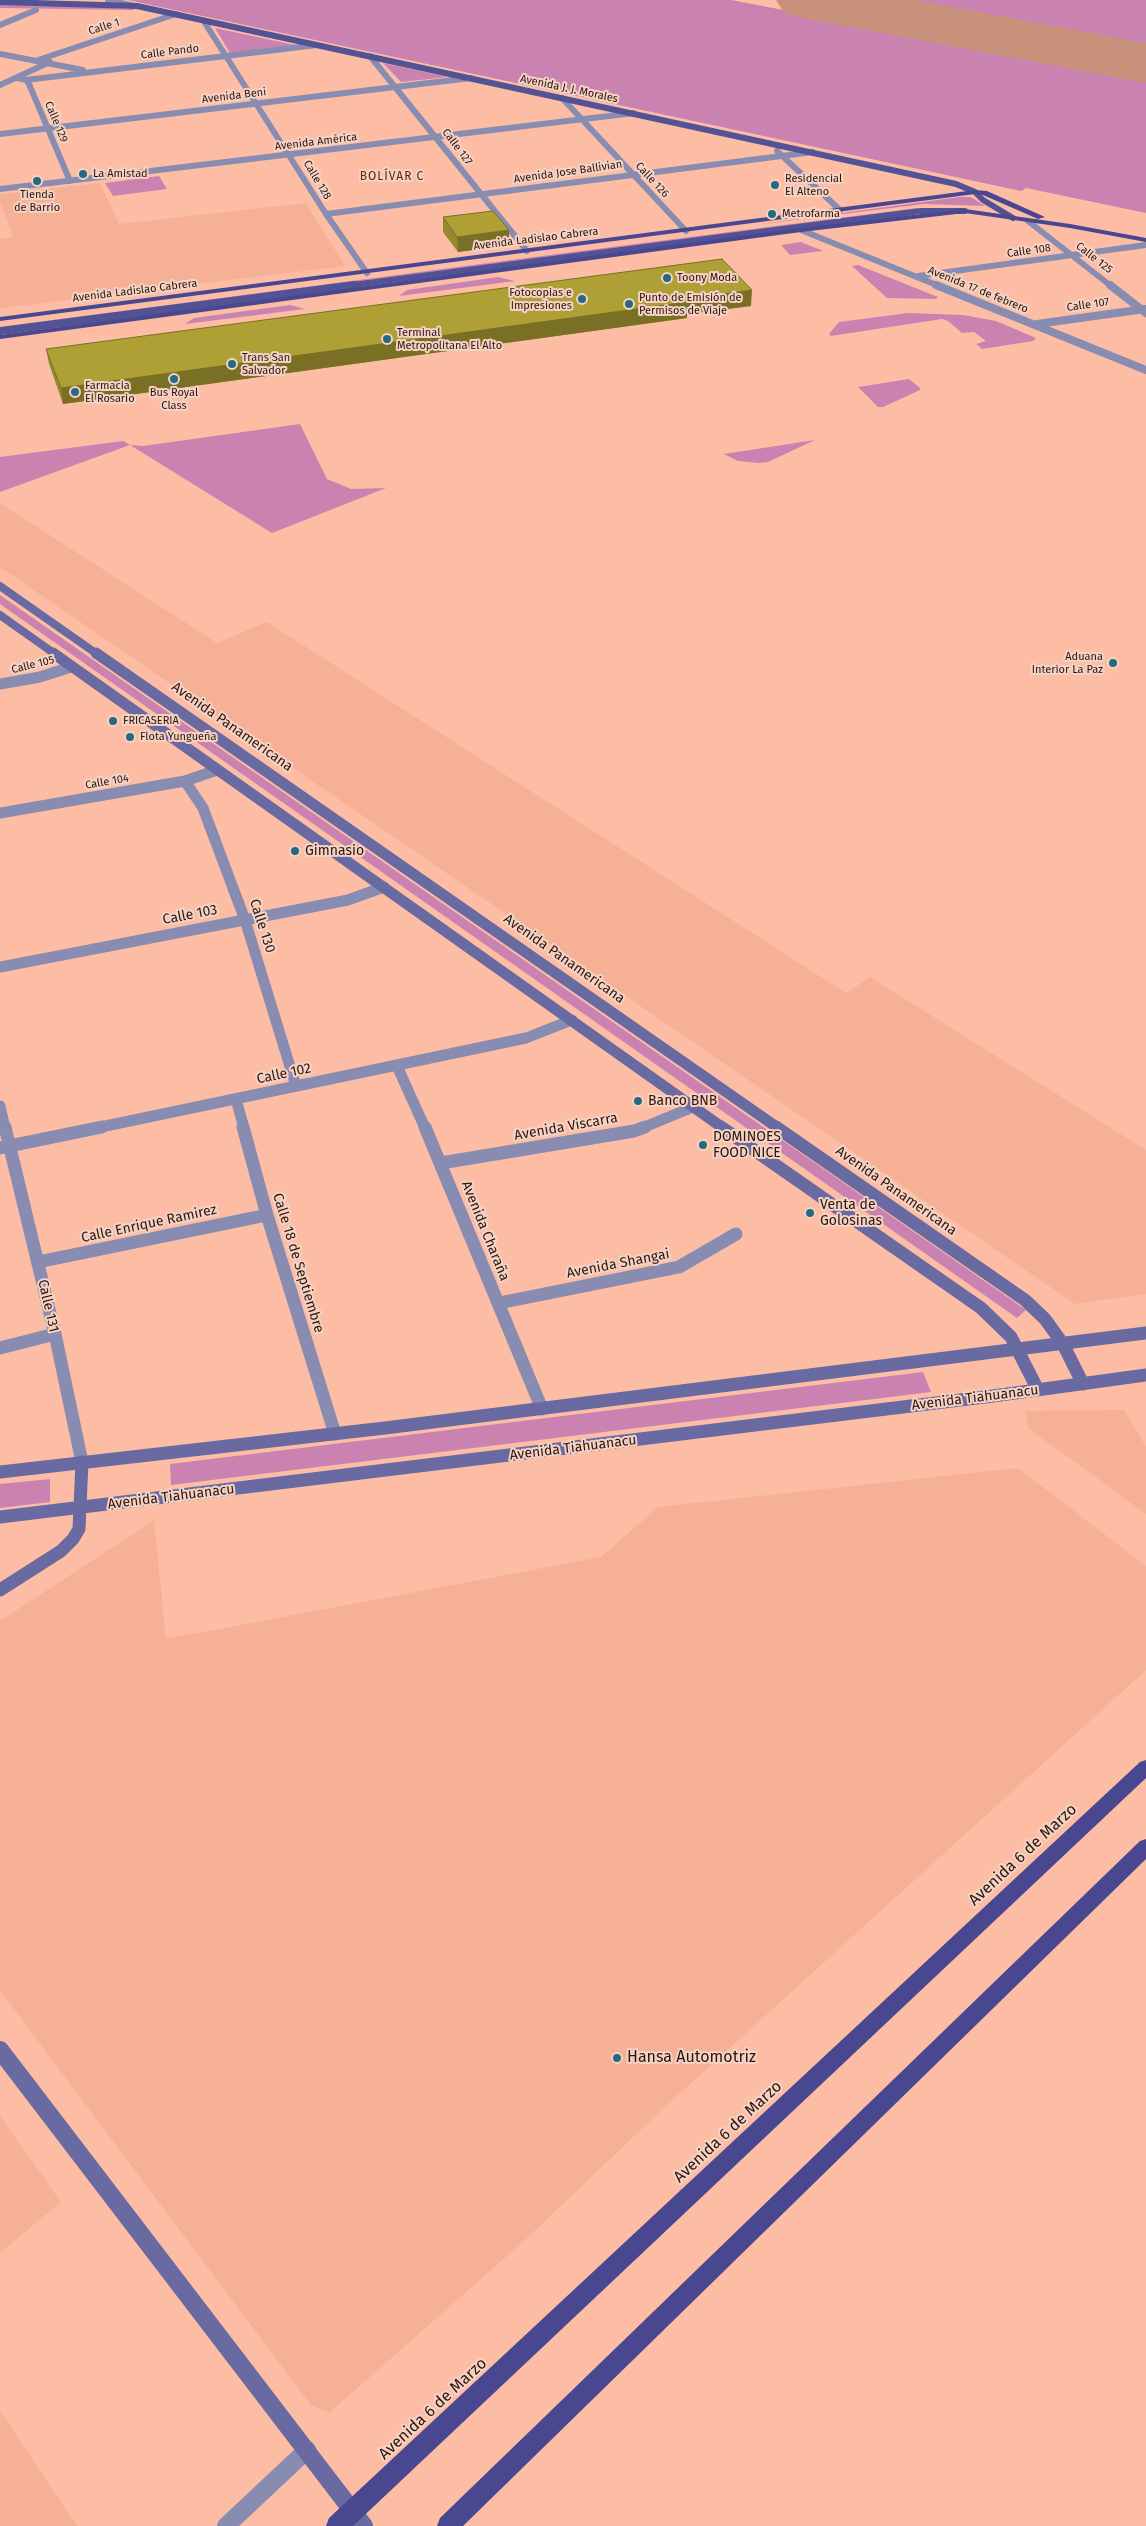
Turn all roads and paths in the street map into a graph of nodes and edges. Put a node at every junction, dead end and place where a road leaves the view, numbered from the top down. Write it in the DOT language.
graph roads {
  1 [pos="97,0"];
  2 [pos="108,0"];
  3 [pos="0,2"];
  4 [pos="90,4"];
  5 [pos="137,6"];
  6 [pos="0,9"];
  7 [pos="36,10"];
  8 [pos="158,11"];
  9 [pos="176,14"];
  10 [pos="203,20"];
  11 [pos="0,25"];
  12 [pos="317,45"];
  13 [pos="0,54"];
  14 [pos="226,55"];
  15 [pos="370,56"];
  16 [pos="38,60"];
  17 [pos="50,62"];
  18 [pos="85,72"];
  19 [pos="17,78"];
  20 [pos="471,78"];
  21 [pos="26,80"];
  22 [pos="0,85"];
  23 [pos="397,87"];
  24 [pos="562,98"];
  25 [pos="257,103"];
  26 [pos="634,113"];
  27 [pos="582,120"];
  28 [pos="48,129"];
  29 [pos="0,134"];
  30 [pos="438,138"];
  31 [pos="768,142"];
  32 [pos="812,152"];
  33 [pos="291,155"];
  34 [pos="781,155"];
  35 [pos="632,173"];
  36 [pos="70,181"];
  37 [pos="0,189"];
  38 [pos="975,192"];
  39 [pos="481,194"];
  40 [pos="840,210"];
  41 [pos="921,211"];
  42 [pos="965,211"];
  43 [pos="326,214"];
  44 [pos="1013,218"];
  45 [pos="759,221"];
  46 [pos="1028,221"];
  47 [pos="1070,226"];
  48 [pos="704,228"];
  49 [pos="734,230"];
  50 [pos="801,230"];
  51 [pos="686,231"];
  52 [pos="1146,240"];
  53 [pos="1146,245"];
  54 [pos="527,251"];
  55 [pos="1072,255"];
  56 [pos="367,273"];
  57 [pos="915,276"];
  58 [pos="1144,310"];
  59 [pos="0,319"];
  60 [pos="0,325"];
  61 [pos="1034,325"];
  62 [pos="0,331"];
  63 [pos="0,336"];
  64 [pos="1146,370"];
  65 [pos="0,586"];
  66 [pos="0,615"];
  67 [pos="71,667"];
  68 [pos="0,684"];
  69 [pos="217,770"];
  70 [pos="185,781"];
  71 [pos="0,813"];
  72 [pos="384,887"];
  73 [pos="245,920"];
  74 [pos="0,967"];
  75 [pos="572,1020"];
  76 [pos="397,1066"];
  77 [pos="296,1086"];
  78 [pos="236,1099"];
  79 [pos="0,1106"];
  80 [pos="693,1107"];
  81 [pos="5,1147"];
  82 [pos="441,1163"];
  83 [pos="267,1215"];
  84 [pos="736,1234"];
  85 [pos="38,1262"];
  86 [pos="499,1304"];
  87 [pos="1146,1333"];
  88 [pos="55,1334"];
  89 [pos="1063,1344"];
  90 [pos="0,1348"];
  91 [pos="1019,1350"];
  92 [pos="1146,1375"];
  93 [pos="1083,1384"];
  94 [pos="1038,1390"];
  95 [pos="542,1409"];
  96 [pos="335,1434"];
  97 [pos="82,1462"];
  98 [pos="0,1472"];
  99 [pos="81,1508"];
  100 [pos="0,1517"];
  101 [pos="0,1590"];
  102 [pos="1146,1767"];
  103 [pos="1146,1847"];
  104 [pos="0,2050"];
  105 [pos="307,2450"];
  106 [pos="359,2519"];
  107 [pos="226,2526"];
  108 [pos="337,2526"];
  109 [pos="448,2526"];
  1 -- 4 [label="main road"];
  2 -- 5 [label="street"];
  3 -- 4 [label="main road"];
  4 -- 5 [label="main road"];
  5 -- 8 [label="main road"];
  6 -- 7 [label="main road"];
  7 -- 8 [label="main road"];
  7 -- 11 [label="street"];
  8 -- 9 [label="main road, Avenida J. J. Morales"];
  9 -- 10 [label="main road, Avenida J. J. Morales"];
  9 -- 16 [label="street, Calle 1"];
  10 -- 12 [label="main road, Avenida J. J. Morales"];
  10 -- 14 [label="street, Calle 128"];
  12 -- 14 [label="street, Calle Pando"];
  12 -- 15 [label="main road, Avenida J. J. Morales"];
  13 -- 16 [label="street"];
  14 -- 18 [label="street, Calle Pando"];
  14 -- 25 [label="street, Calle 128"];
  15 -- 20 [label="main road, Avenida J. J. Morales"];
  15 -- 23 [label="street, Calle 127"];
  16 -- 17 [label="street"];
  17 -- 18 [label="street"];
  17 -- 19 [label="street"];
  18 -- 21 [label="street, Calle Pando"];
  19 -- 21 [label="street"];
  19 -- 22 [label="street"];
  20 -- 23 [label="street, Avenida Beni"];
  20 -- 24 [label="main road, Avenida J. J. Morales"];
  21 -- 28 [label="street, Calle 129"];
  23 -- 25 [label="street, Avenida Beni"];
  23 -- 30 [label="street, Calle 127"];
  24 -- 26 [label="main road, Avenida J. J. Morales"];
  24 -- 27 [label="street, Calle 126"];
  25 -- 28 [label="street, Avenida Beni"];
  25 -- 33 [label="street, Calle 128"];
  26 -- 27 [label="street, Avenida América"];
  26 -- 31 [label="main road, Avenida J. J. Morales"];
  27 -- 30 [label="street, Avenida América"];
  27 -- 35 [label="street, Calle 126"];
  28 -- 29 [label="street, Avenida Beni"];
  28 -- 36 [label="street, Calle 129"];
  30 -- 33 [label="street, Avenida América"];
  30 -- 39 [label="street, Calle 127"];
  31 -- 32 [label="main road, Avenida J. J. Morales"];
  31 -- 34 [label="street"];
  32 -- 34 [label="street, Avenida Jose Ballivian"];
  32 -- 38 [label="main road, Avenida J. J. Morales"];
  33 -- 36 [label="street, Avenida América"];
  33 -- 43 [label="street, Calle 128"];
  34 -- 35 [label="street, Avenida Jose Ballivian"];
  34 -- 40 [label="street"];
  35 -- 39 [label="street, Avenida Jose Ballivian"];
  35 -- 51 [label="street, Calle 126"];
  36 -- 37 [label="street, Avenida América"];
  38 -- 40 [label="highway, Avenida Ladislao Cabrera"];
  38 -- 44 [label="main road, Avenida J. J. Morales"];
  38 -- 47 [label="highway, Avenida Ladislao Cabrera"];
  39 -- 43 [label="street, Avenida Jose Ballivian"];
  39 -- 54 [label="street, Calle 127"];
  40 -- 45 [label="highway, Avenida Ladislao Cabrera"];
  41 -- 42 [label="main road, Avenida Ladislao Cabrera"];
  41 -- 49 [label="main road, Avenida Ladislao Cabrera"];
  41 -- 62 [label="main road, Avenida Ladislao Cabrera"];
  42 -- 44 [label="highway, Avenida Ladislao Cabrera"];
  42 -- 50 [label="highway, Avenida Ladislao Cabrera"];
  43 -- 56 [label="street, Calle 128"];
  44 -- 46 [label="highway, Avenida Ladislao Cabrera"];
  45 -- 48 [label="highway, Avenida Ladislao Cabrera"];
  45 -- 49 [label="highway"];
  46 -- 47 [label="highway, Avenida Ladislao Cabrera"];
  46 -- 55 [label="street, Calle 125"];
  47 -- 52 [label="highway, Avenida Ladislao Cabrera"];
  48 -- 49 [label="highway"];
  48 -- 51 [label="highway, Avenida Ladislao Cabrera"];
  49 -- 60 [label="main road, Avenida Ladislao Cabrera"];
  50 -- 57 [label="street, Avenida 17 de febrero"];
  50 -- 63 [label="highway, Avenida Ladislao Cabrera"];
  51 -- 54 [label="highway, Avenida Ladislao Cabrera"];
  53 -- 55 [label="street, Calle 108"];
  54 -- 56 [label="highway, Avenida Ladislao Cabrera"];
  55 -- 57 [label="street, Calle 108"];
  55 -- 58 [label="street, Calle 125"];
  56 -- 59 [label="highway, Avenida Ladislao Cabrera"];
  57 -- 61 [label="street, Avenida 17 de febrero"];
  58 -- 61 [label="street, Calle 107"];
  61 -- 64 [label="street, Avenida 17 de febrero"];
  65 -- 89 [label="main road, Avenida Panamericana"];
  66 -- 67 [label="main road"];
  67 -- 68 [label="street, Calle 105"];
  67 -- 69 [label="main road"];
  69 -- 70 [label="street, Calle 104"];
  69 -- 72 [label="main road"];
  70 -- 71 [label="street, Calle 104"];
  70 -- 73 [label="street, Calle 130"];
  72 -- 73 [label="street, Calle 103"];
  72 -- 75 [label="main road"];
  73 -- 74 [label="street, Calle 103"];
  73 -- 77 [label="street, Calle 130"];
  75 -- 76 [label="street, Calle 102"];
  75 -- 80 [label="main road"];
  76 -- 77 [label="street, Calle 102"];
  76 -- 82 [label="street, Avenida Charaña"];
  77 -- 78 [label="street, Calle 102"];
  78 -- 81 [label="street, Calle 102"];
  78 -- 83 [label="street, Calle 18 de Septiembre"];
  79 -- 81 [label="street, Calle 131"];
  80 -- 82 [label="street, Avenida Viscarra"];
  80 -- 91 [label="main road"];
  81 -- 85 [label="street, Calle 131"];
  82 -- 86 [label="street, Avenida Charaña"];
  83 -- 85 [label="street, Calle Enrique Ramirez"];
  83 -- 96 [label="street, Calle 18 de Septiembre"];
  84 -- 86 [label="street, Avenida Shangai"];
  85 -- 88 [label="street, Calle 131"];
  86 -- 95 [label="street, Avenida Charaña"];
  87 -- 89 [label="main road"];
  88 -- 90 [label="street"];
  88 -- 97 [label="street, Calle 131"];
  89 -- 91 [label="main road"];
  89 -- 93 [label="main road, Avenida Panamericana"];
  91 -- 94 [label="main road"];
  91 -- 95 [label="main road"];
  92 -- 93 [label="main road, Avenida Tiahuanacu"];
  93 -- 94 [label="main road, Avenida Tiahuanacu"];
  94 -- 99 [label="main road, Avenida Tiahuanacu"];
  95 -- 96 [label="main road"];
  96 -- 97 [label="main road"];
  97 -- 98 [label="main road"];
  97 -- 99 [label="main road, Calle 131"];
  99 -- 100 [label="main road, Avenida Tiahuanacu"];
  99 -- 101 [label="main road, Calle 131"];
  102 -- 106 [label="highway, Avenida 6 de Marzo"];
  103 -- 109 [label="highway"];
  104 -- 105 [label="main road"];
  105 -- 106 [label="main road"];
  105 -- 107 [label="street"];
  106 -- 108 [label="highway, Avenida 6 de Marzo"];
}
